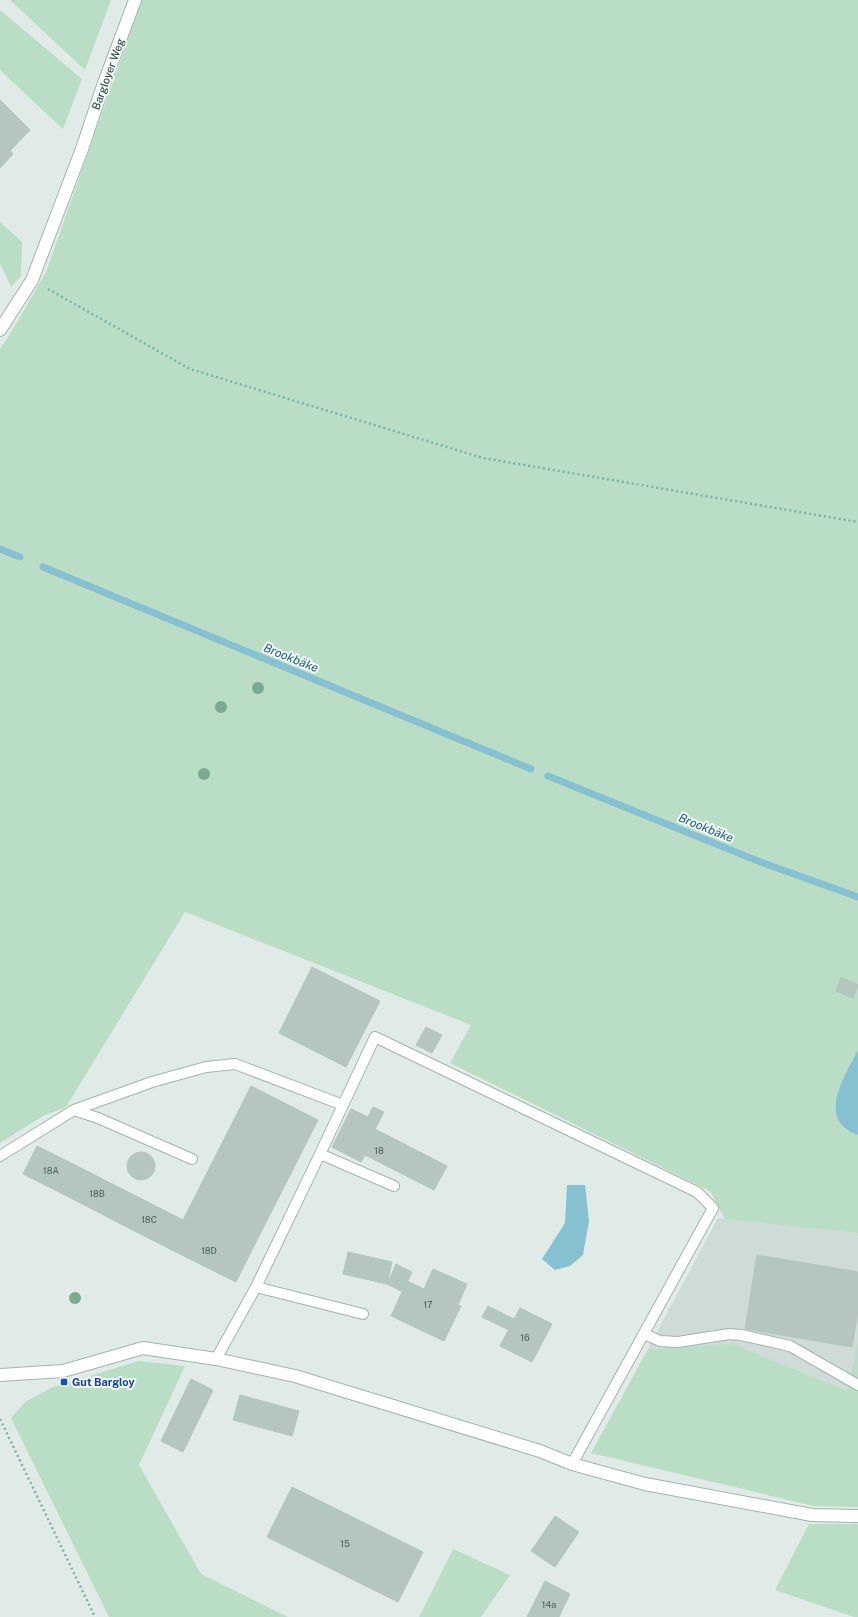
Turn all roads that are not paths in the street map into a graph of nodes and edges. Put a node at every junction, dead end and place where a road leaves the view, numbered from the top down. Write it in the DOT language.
graph roads {
  1 [pos="135,0"];
  2 [pos="0,330"];
  3 [pos="343,1105"];
  4 [pos="74,1110"];
  5 [pos="320,1154"];
  6 [pos="0,1156"];
  7 [pos="192,1159"];
  8 [pos="394,1186"];
  9 [pos="256,1287"];
  10 [pos="363,1314"];
  11 [pos="644,1334"];
  12 [pos="216,1359"];
  13 [pos="0,1375"];
  14 [pos="858,1386"];
  15 [pos="572,1464"];
  16 [pos="858,1516"];
  1 -- 2 [label="street, Bargloyer Weg"];
  3 -- 4 [label="lane"];
  3 -- 5 [label="lane"];
  3 -- 11 [label="lane"];
  4 -- 6 [label="lane"];
  4 -- 7 [label="lane"];
  5 -- 8 [label="lane"];
  5 -- 9 [label="lane"];
  9 -- 10 [label="lane"];
  9 -- 12 [label="lane"];
  11 -- 14 [label="lane"];
  11 -- 15 [label="lane"];
  12 -- 13 [label="street"];
  12 -- 15 [label="street"];
  15 -- 16 [label="street"];
}
